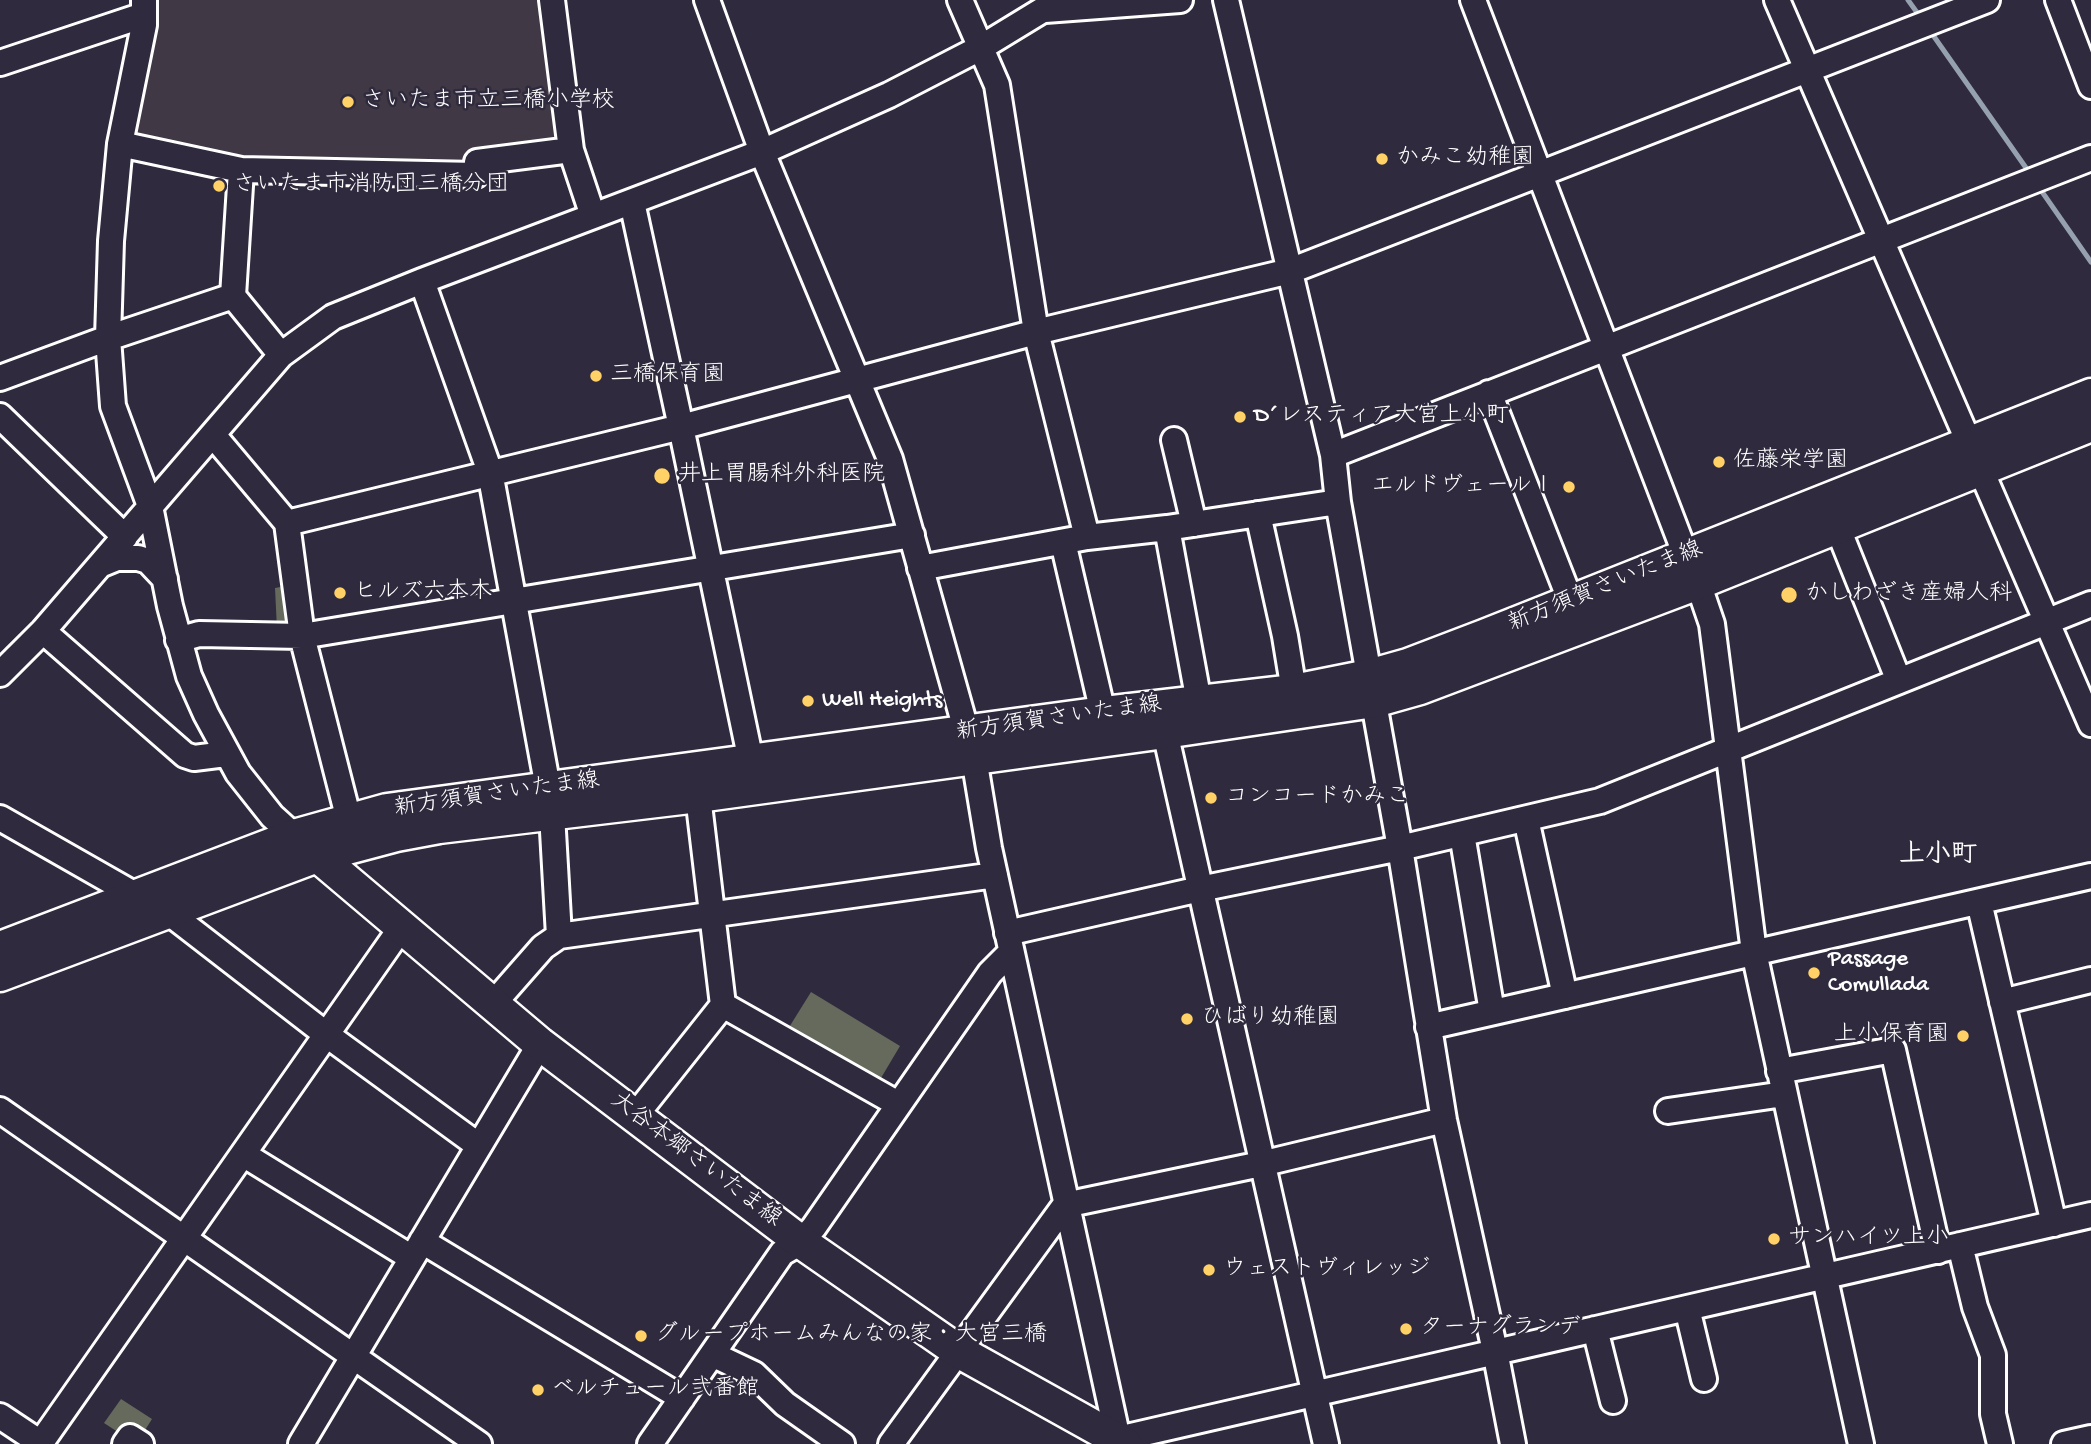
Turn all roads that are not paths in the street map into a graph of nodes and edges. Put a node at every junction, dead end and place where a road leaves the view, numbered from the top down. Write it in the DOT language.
graph roads {
  1 [pos="552,0"];
  2 [pos="707,0"];
  3 [pos="960,0"];
  4 [pos="1180,0"];
  5 [pos="1226,0"];
  6 [pos="1473,0"];
  7 [pos="1777,0"];
  8 [pos="1987,0"];
  9 [pos="2058,0"];
  10 [pos="1052,5"];
  11 [pos="144,7"];
  12 [pos="982,47"];
  13 [pos="0,63"];
  14 [pos="1807,70"];
  15 [pos="2091,86"];
  16 [pos="120,144"];
  17 [pos="571,150"];
  18 [pos="762,152"];
  19 [pos="2091,158"];
  20 [pos="241,170"];
  21 [pos="1538,174"];
  22 [pos="632,202"];
  23 [pos="593,216"];
  24 [pos="1882,239"];
  25 [pos="1290,271"];
  26 [pos="422,281"];
  27 [pos="233,296"];
  28 [pos="1037,332"];
  29 [pos="108,338"];
  30 [pos="1605,347"];
  31 [pos="281,355"];
  32 [pos="0,378"];
  33 [pos="858,381"];
  34 [pos="1489,393"];
  35 [pos="2091,395"];
  36 [pos="0,416"];
  37 [pos="2091,425"];
  38 [pos="681,427"];
  39 [pos="213,435"];
  40 [pos="1174,440"];
  41 [pos="1333,454"];
  42 [pos="1975,456"];
  43 [pos="490,472"];
  44 [pos="1338,502"];
  45 [pos="150,506"];
  46 [pos="1258,514"];
  47 [pos="287,523"];
  48 [pos="1194,524"];
  49 [pos="1837,526"];
  50 [pos="1167,528"];
  51 [pos="912,535"];
  52 [pos="125,537"];
  53 [pos="1075,539"];
  54 [pos="100,565"];
  55 [pos="920,568"];
  56 [pos="710,570"];
  57 [pos="1692,570"];
  58 [pos="165,579"];
  59 [pos="1572,602"];
  60 [pos="513,603"];
  61 [pos="2091,604"];
  62 [pos="2046,622"];
  63 [pos="43,631"];
  64 [pos="302,636"];
  65 [pos="178,640"];
  66 [pos="1,668"];
  67 [pos="1899,681"];
  68 [pos="1371,689"];
  69 [pos="1294,691"];
  70 [pos="1199,702"];
  71 [pos="1103,713"];
  72 [pos="2091,724"];
  73 [pos="1165,732"];
  74 [pos="969,745"];
  75 [pos="1727,751"];
  76 [pos="226,754"];
  77 [pos="751,761"];
  78 [pos="698,796"];
  79 [pos="550,801"];
  80 [pos="0,818"];
  81 [pos="1526,818"];
  82 [pos="349,820"];
  83 [pos="1462,834"];
  84 [pos="306,846"];
  85 [pos="1399,848"];
  86 [pos="995,876"];
  87 [pos="2091,876"];
  88 [pos="1200,889"];
  89 [pos="137,896"];
  90 [pos="1979,902"];
  91 [pos="168,912"];
  92 [pos="713,915"];
  93 [pos="401,928"];
  94 [pos="559,936"];
  95 [pos="1009,942"];
  96 [pos="0,948"];
  97 [pos="1754,952"];
  98 [pos="0,975"];
  99 [pos="2091,980"];
  100 [pos="1565,996"];
  101 [pos="2002,1002"];
  102 [pos="493,1004"];
  103 [pos="723,1005"];
  104 [pos="1492,1012"];
  105 [pos="1428,1027"];
  106 [pos="327,1035"];
  107 [pos="540,1044"];
  108 [pos="1782,1083"];
  109 [pos="898,1104"];
  110 [pos="0,1110"];
  111 [pos="1668,1111"];
  112 [pos="635,1116"];
  113 [pos="1444,1120"];
  114 [pos="479,1146"];
  115 [pos="243,1154"];
  116 [pos="1261,1164"];
  117 [pos="1065,1205"];
  118 [pos="2091,1215"];
  119 [pos="2054,1224"];
  120 [pos="184,1238"];
  121 [pos="801,1242"];
  122 [pos="1949,1248"];
  123 [pos="417,1249"];
  124 [pos="1823,1277"];
  125 [pos="1687,1308"];
  126 [pos="1595,1329"];
  127 [pos="958,1351"];
  128 [pos="1495,1351"];
  129 [pos="353,1355"];
  130 [pos="714,1355"];
  131 [pos="1704,1380"];
  132 [pos="1314,1392"];
  133 [pos="682,1398"];
  134 [pos="1613,1401"];
  135 [pos="0,1416"];
  136 [pos="2091,1438"];
  137 [pos="1119,1442"];
  138 [pos="41,1444"];
  139 [pos="125,1444"];
  140 [pos="141,1444"];
  141 [pos="301,1444"];
  142 [pos="479,1444"];
  143 [pos="650,1444"];
  144 [pos="842,1444"];
  145 [pos="891,1444"];
  146 [pos="1326,1444"];
  147 [pos="1513,1444"];
  148 [pos="1861,1444"];
  149 [pos="2000,1444"];
  150 [pos="2064,1444"];
  1 -- 17 [label="street"];
  2 -- 18 [label="street"];
  3 -- 12 [label="street"];
  4 -- 10 [label="street"];
  5 -- 25 [label="street"];
  6 -- 21 [label="street"];
  7 -- 14 [label="street"];
  8 -- 14 [label="street"];
  9 -- 15 [label="street"];
  10 -- 12 [label="street"];
  11 -- 13 [label="street"];
  11 -- 16 [label="street"];
  12 -- 18 [label="street"];
  12 -- 28 [label="street"];
  14 -- 21 [label="street"];
  14 -- 24 [label="street"];
  16 -- 20 [label="street"];
  16 -- 29 [label="street"];
  17 -- 20 [label="street"];
  17 -- 23 [label="street"];
  18 -- 22 [label="street"];
  18 -- 33 [label="street"];
  19 -- 24 [label="street"];
  20 -- 27 [label="street"];
  21 -- 25 [label="street"];
  21 -- 30 [label="street"];
  22 -- 23 [label="street"];
  22 -- 38 [label="street"];
  23 -- 26 [label="street"];
  24 -- 30 [label="street"];
  24 -- 42 [label="street"];
  25 -- 28 [label="street"];
  25 -- 41 [label="street"];
  26 -- 31 [label="street"];
  26 -- 43 [label="street"];
  27 -- 29 [label="street"];
  27 -- 31 [label="street"];
  28 -- 33 [label="street"];
  28 -- 53 [label="street"];
  29 -- 32 [label="street"];
  29 -- 45 [label="street"];
  30 -- 34 [label="street"];
  30 -- 57 [label="street"];
  31 -- 39 [label="street"];
  33 -- 38 [label="street"];
  33 -- 51 [label="street"];
  34 -- 41 [label="street"];
  34 -- 59 [label="street"];
  35 -- 42 [label="main road, 新方須賀さいたま線"];
  36 -- 52 [label="street"];
  37 -- 42 [label="main road, 新方須賀さいたま線"];
  38 -- 43 [label="street"];
  38 -- 56 [label="street"];
  39 -- 45 [label="street"];
  39 -- 47 [label="street"];
  40 -- 48 [label="street"];
  41 -- 44 [label="street"];
  42 -- 49 [label="main road, 新方須賀さいたま線"];
  42 -- 57 [label="main road, 新方須賀さいたま線"];
  42 -- 62 [label="street"];
  43 -- 47 [label="street"];
  43 -- 60 [label="street"];
  44 -- 46 [label="street"];
  44 -- 68 [label="street"];
  45 -- 52 [label="street"];
  45 -- 58 [label="street"];
  46 -- 48 [label="street"];
  46 -- 69 [label="street"];
  47 -- 64 [label="street"];
  48 -- 50 [label="street"];
  49 -- 57 [label="main road, 新方須賀さいたま線"];
  49 -- 67 [label="street"];
  50 -- 53 [label="street"];
  50 -- 70 [label="street"];
  51 -- 55 [label="street"];
  51 -- 56 [label="street"];
  52 -- 54 [label="street"];
  53 -- 55 [label="street"];
  53 -- 71 [label="street"];
  54 -- 58 [label="street"];
  54 -- 63 [label="street"];
  55 -- 74 [label="street"];
  56 -- 60 [label="street"];
  56 -- 77 [label="street"];
  57 -- 59 [label="main road, 新方須賀さいたま線"];
  57 -- 68 [label="main road, 新方須賀さいたま線"];
  57 -- 75 [label="street"];
  58 -- 65 [label="street"];
  59 -- 68 [label="main road, 新方須賀さいたま線"];
  60 -- 64 [label="street"];
  60 -- 79 [label="street"];
  61 -- 62 [label="street"];
  62 -- 67 [label="street"];
  62 -- 72 [label="street"];
  63 -- 66 [label="street"];
  63 -- 76 [label="street"];
  64 -- 65 [label="street"];
  64 -- 82 [label="street"];
  65 -- 76 [label="street"];
  67 -- 75 [label="street"];
  68 -- 69 [label="main road, 新方須賀さいたま線"];
  68 -- 73 [label="main road, 新方須賀さいたま線"];
  68 -- 85 [label="street"];
  69 -- 70 [label="main road, 新方須賀さいたま線"];
  70 -- 71 [label="main road, 新方須賀さいたま線"];
  71 -- 74 [label="main road, 新方須賀さいたま線"];
  73 -- 74 [label="main road, 新方須賀さいたま線"];
  73 -- 88 [label="street"];
  74 -- 77 [label="main road, 新方須賀さいたま線"];
  74 -- 78 [label="main road, 新方須賀さいたま線"];
  74 -- 86 [label="street"];
  75 -- 81 [label="street"];
  75 -- 97 [label="street"];
  76 -- 84 [label="street"];
  77 -- 79 [label="main road, 新方須賀さいたま線"];
  78 -- 79 [label="main road, 新方須賀さいたま線"];
  78 -- 92 [label="street"];
  79 -- 82 [label="main road, 新方須賀さいたま線"];
  79 -- 84 [label="main road, 新方須賀さいたま線"];
  79 -- 94 [label="street"];
  80 -- 89 [label="street"];
  81 -- 83 [label="street"];
  81 -- 100 [label="street"];
  82 -- 84 [label="main road, 新方須賀さいたま線"];
  83 -- 85 [label="street"];
  83 -- 104 [label="street"];
  84 -- 89 [label="main road, 新方須賀さいたま線"];
  84 -- 91 [label="main road, 新方須賀さいたま線"];
  84 -- 93 [label="main road, 大谷本郷さいたま線"];
  85 -- 88 [label="street"];
  85 -- 105 [label="street"];
  86 -- 92 [label="street"];
  86 -- 95 [label="street"];
  87 -- 90 [label="street"];
  88 -- 95 [label="street"];
  88 -- 116 [label="street"];
  89 -- 96 [label="main road, 新方須賀さいたま線"];
  90 -- 97 [label="street"];
  90 -- 101 [label="street"];
  91 -- 98 [label="main road, 新方須賀さいたま線"];
  91 -- 106 [label="street"];
  92 -- 94 [label="street"];
  92 -- 103 [label="street"];
  93 -- 102 [label="main road, 大谷本郷さいたま線"];
  93 -- 106 [label="street"];
  94 -- 102 [label="street"];
  95 -- 109 [label="street"];
  95 -- 117 [label="street"];
  97 -- 100 [label="street"];
  97 -- 108 [label="street"];
  99 -- 101 [label="street"];
  100 -- 104 [label="street"];
  101 -- 119 [label="street"];
  102 -- 107 [label="main road, 大谷本郷さいたま線"];
  103 -- 109 [label="street"];
  103 -- 112 [label="street"];
  104 -- 105 [label="street"];
  105 -- 113 [label="street"];
  106 -- 114 [label="street"];
  106 -- 115 [label="street"];
  107 -- 112 [label="main road, 大谷本郷さいたま線"];
  107 -- 114 [label="street"];
  108 -- 111 [label="street"];
  108 -- 122 [label="street"];
  108 -- 124 [label="street"];
  109 -- 121 [label="street"];
  110 -- 120 [label="street"];
  112 -- 121 [label="main road, 大谷本郷さいたま線"];
  113 -- 116 [label="street"];
  113 -- 128 [label="street"];
  114 -- 123 [label="street"];
  115 -- 120 [label="street"];
  115 -- 123 [label="street"];
  116 -- 117 [label="street"];
  116 -- 132 [label="street"];
  117 -- 127 [label="street"];
  117 -- 137 [label="street"];
  118 -- 119 [label="street"];
  119 -- 122 [label="street"];
  120 -- 129 [label="street"];
  120 -- 138 [label="street"];
  121 -- 127 [label="main road, 大谷本郷さいたま線"];
  121 -- 130 [label="street"];
  122 -- 124 [label="street"];
  122 -- 149 [label="street"];
  123 -- 129 [label="street"];
  123 -- 133 [label="street"];
  124 -- 125 [label="street"];
  124 -- 148 [label="street"];
  125 -- 126 [label="street"];
  125 -- 131 [label="street"];
  126 -- 128 [label="street"];
  126 -- 134 [label="street"];
  127 -- 137 [label="main road, 大谷本郷さいたま線"];
  127 -- 145 [label="street"];
  128 -- 132 [label="street"];
  128 -- 147 [label="street"];
  129 -- 141 [label="street"];
  129 -- 142 [label="street"];
  130 -- 133 [label="street"];
  130 -- 144 [label="street"];
  132 -- 137 [label="street"];
  132 -- 146 [label="street"];
  133 -- 143 [label="street"];
  135 -- 138 [label="street"];
  136 -- 150 [label="street"];
  139 -- 140 [label="street"];
}
